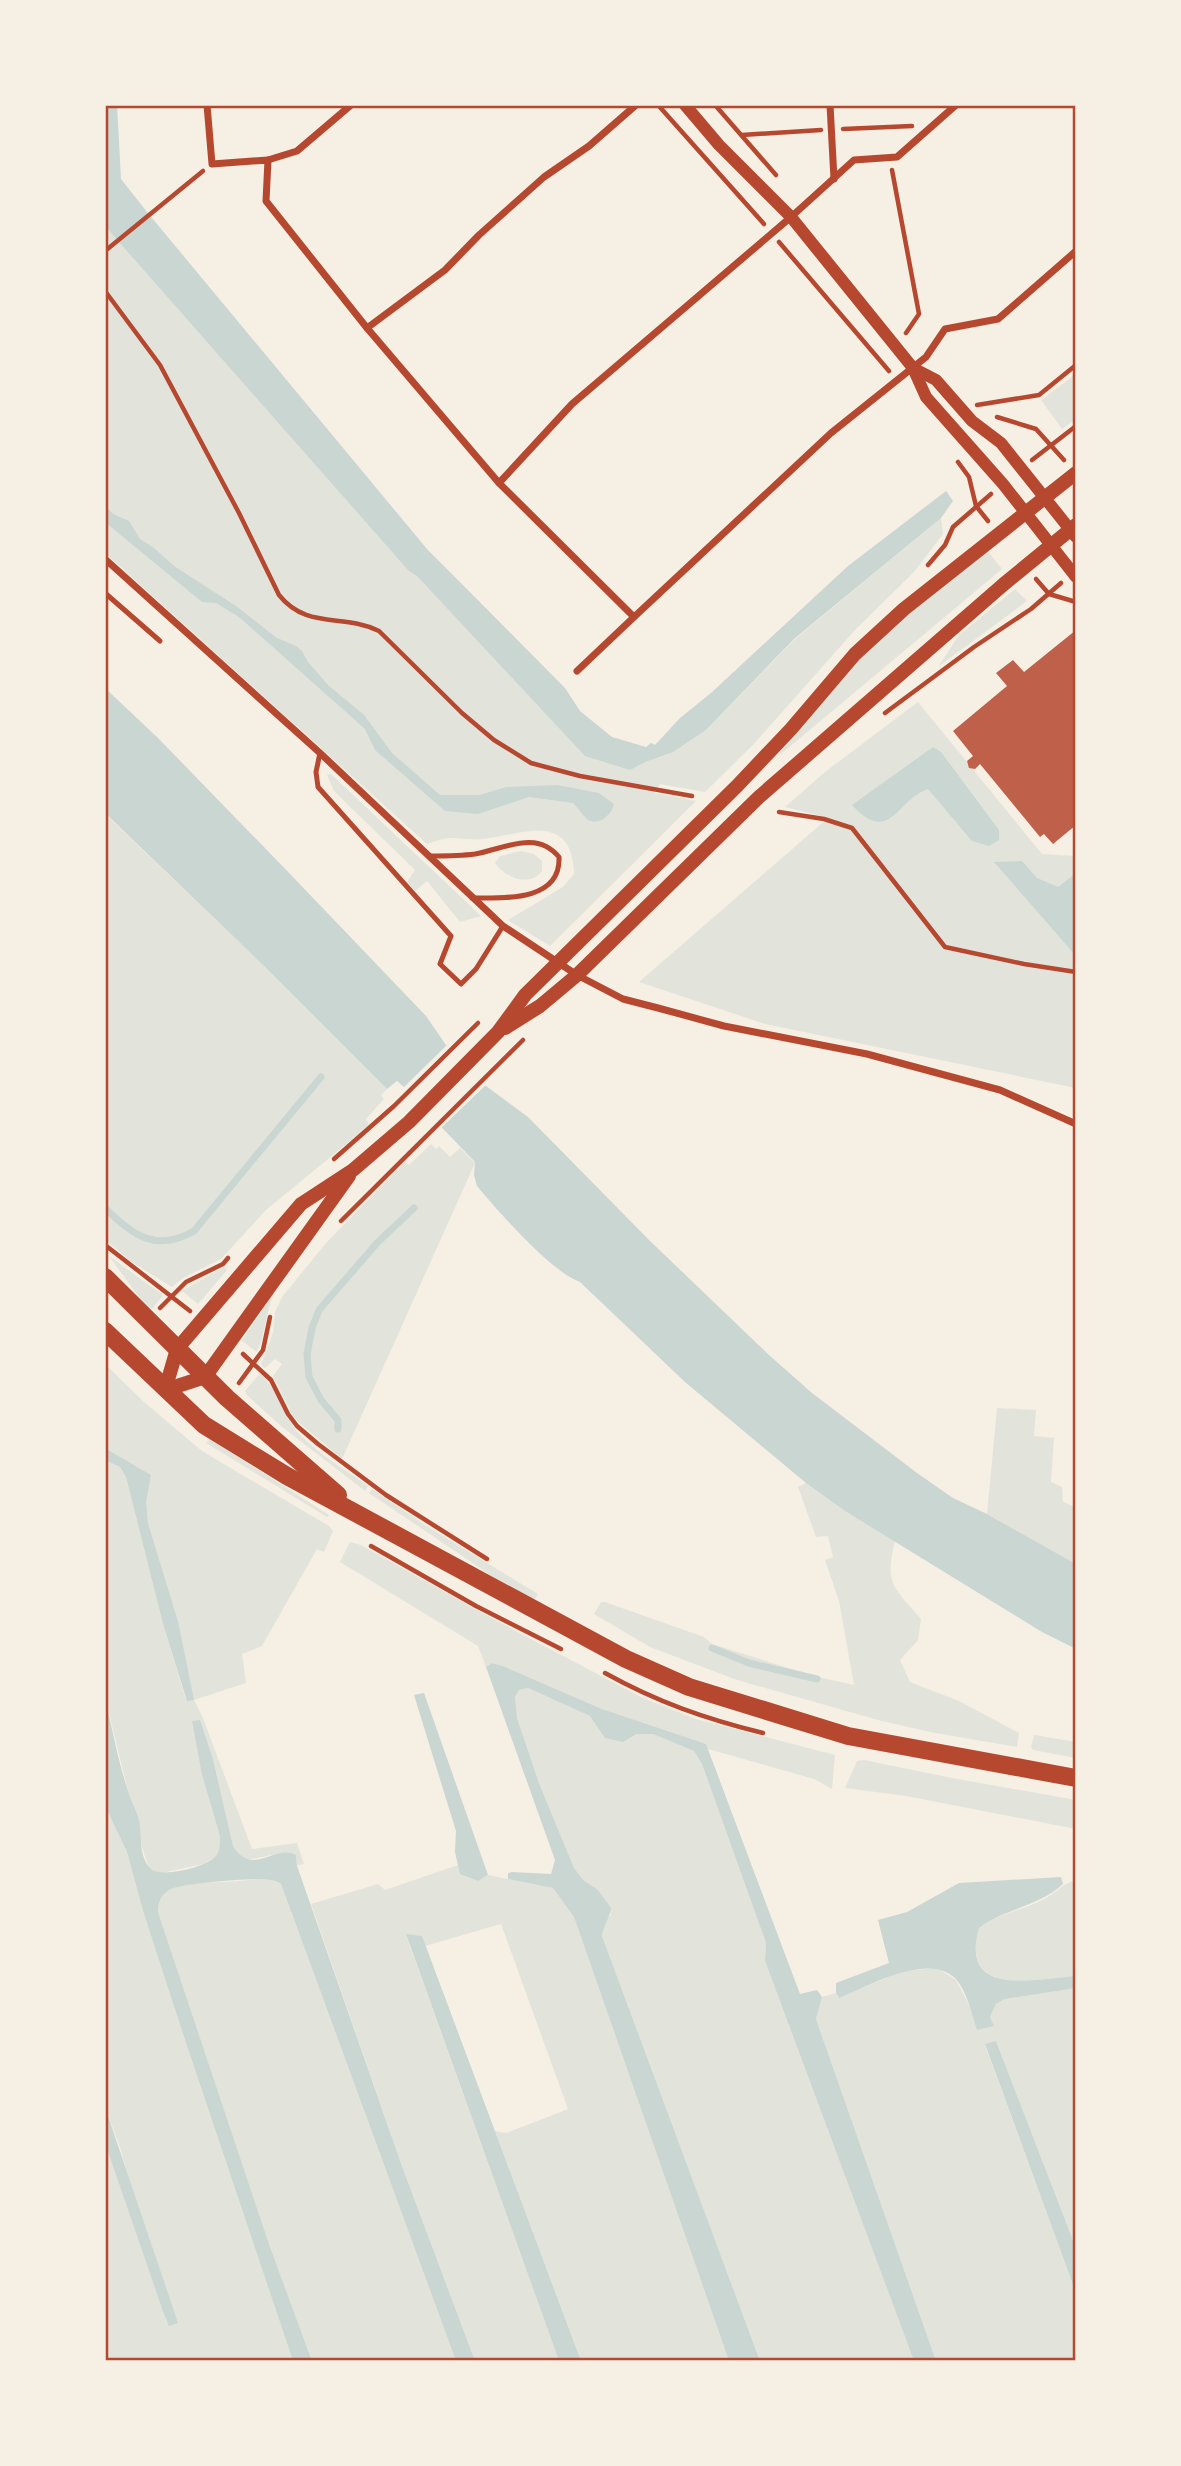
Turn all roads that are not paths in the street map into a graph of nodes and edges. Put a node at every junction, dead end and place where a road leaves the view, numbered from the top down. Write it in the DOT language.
graph roads {
  1 [pos="207,105"];
  2 [pos="351,105"];
  3 [pos="636,105"];
  4 [pos="685,105"];
  5 [pos="831,105"];
  6 [pos="956,105"];
  7 [pos="268,160"];
  8 [pos="834,179"];
  9 [pos="791,218"];
  10 [pos="1076,251"];
  11 [pos="367,328"];
  12 [pos="913,368"];
  13 [pos="1076,473"];
  14 [pos="499,483"];
  15 [pos="1044,498"];
  16 [pos="1025,511"];
  17 [pos="1074,530"];
  18 [pos="1051,545"];
  19 [pos="105,559"];
  20 [pos="1075,576"];
  21 [pos="105,593"];
  22 [pos="634,617"];
  23 [pos="160,642"];
  24 [pos="578,671"];
  25 [pos="320,753"];
  26 [pos="430,856"];
  27 [pos="472,898"];
  28 [pos="503,926"];
  29 [pos="558,962"];
  30 [pos="577,975"];
  31 [pos="498,1032"];
  32 [pos="1076,1124"];
  33 [pos="353,1170"];
  34 [pos="105,1277"];
  35 [pos="105,1331"];
  36 [pos="177,1349"];
  37 [pos="205,1377"];
  38 [pos="165,1390"];
  39 [pos="364,1518"];
  40 [pos="1076,1778"];
  1 -- 7 [label="street"];
  2 -- 7 [label="street"];
  3 -- 11 [label="street"];
  4 -- 9 [label="street"];
  5 -- 8 [label="street"];
  6 -- 8 [label="street"];
  7 -- 11 [label="street"];
  8 -- 9 [label="street"];
  9 -- 12 [label="street"];
  9 -- 14 [label="street"];
  10 -- 12 [label="street"];
  11 -- 14 [label="street"];
  12 -- 15 [label="street"];
  12 -- 16 [label="street"];
  12 -- 22 [label="street"];
  13 -- 15 [label="main road"];
  14 -- 22 [label="street"];
  15 -- 16 [label="main road"];
  15 -- 17 [label="street"];
  16 -- 18 [label="street"];
  16 -- 29 [label="main road"];
  17 -- 18 [label="main road"];
  18 -- 20 [label="street"];
  18 -- 30 [label="main road"];
  19 -- 25 [label="street"];
  21 -- 23 [label="lane"];
  22 -- 24 [label="street"];
  25 -- 26 [label="street"];
  25 -- 28 [label="lane"];
  26 -- 27 [label="street"];
  26 -- 27 [label="lane"];
  27 -- 28 [label="street"];
  28 -- 29 [label="street"];
  29 -- 30 [label="street"];
  29 -- 31 [label="main road"];
  30 -- 31 [label="main road"];
  30 -- 32 [label="street"];
  31 -- 33 [label="main road"];
  33 -- 36 [label="main road"];
  33 -- 37 [label="main road"];
  34 -- 36 [label="main road"];
  35 -- 38 [label="main road"];
  36 -- 37 [label="main road"];
  36 -- 38 [label="main road"];
  37 -- 38 [label="main road"];
  37 -- 39 [label="main road"];
  38 -- 39 [label="main road"];
  39 -- 40 [label="main road"];
}
